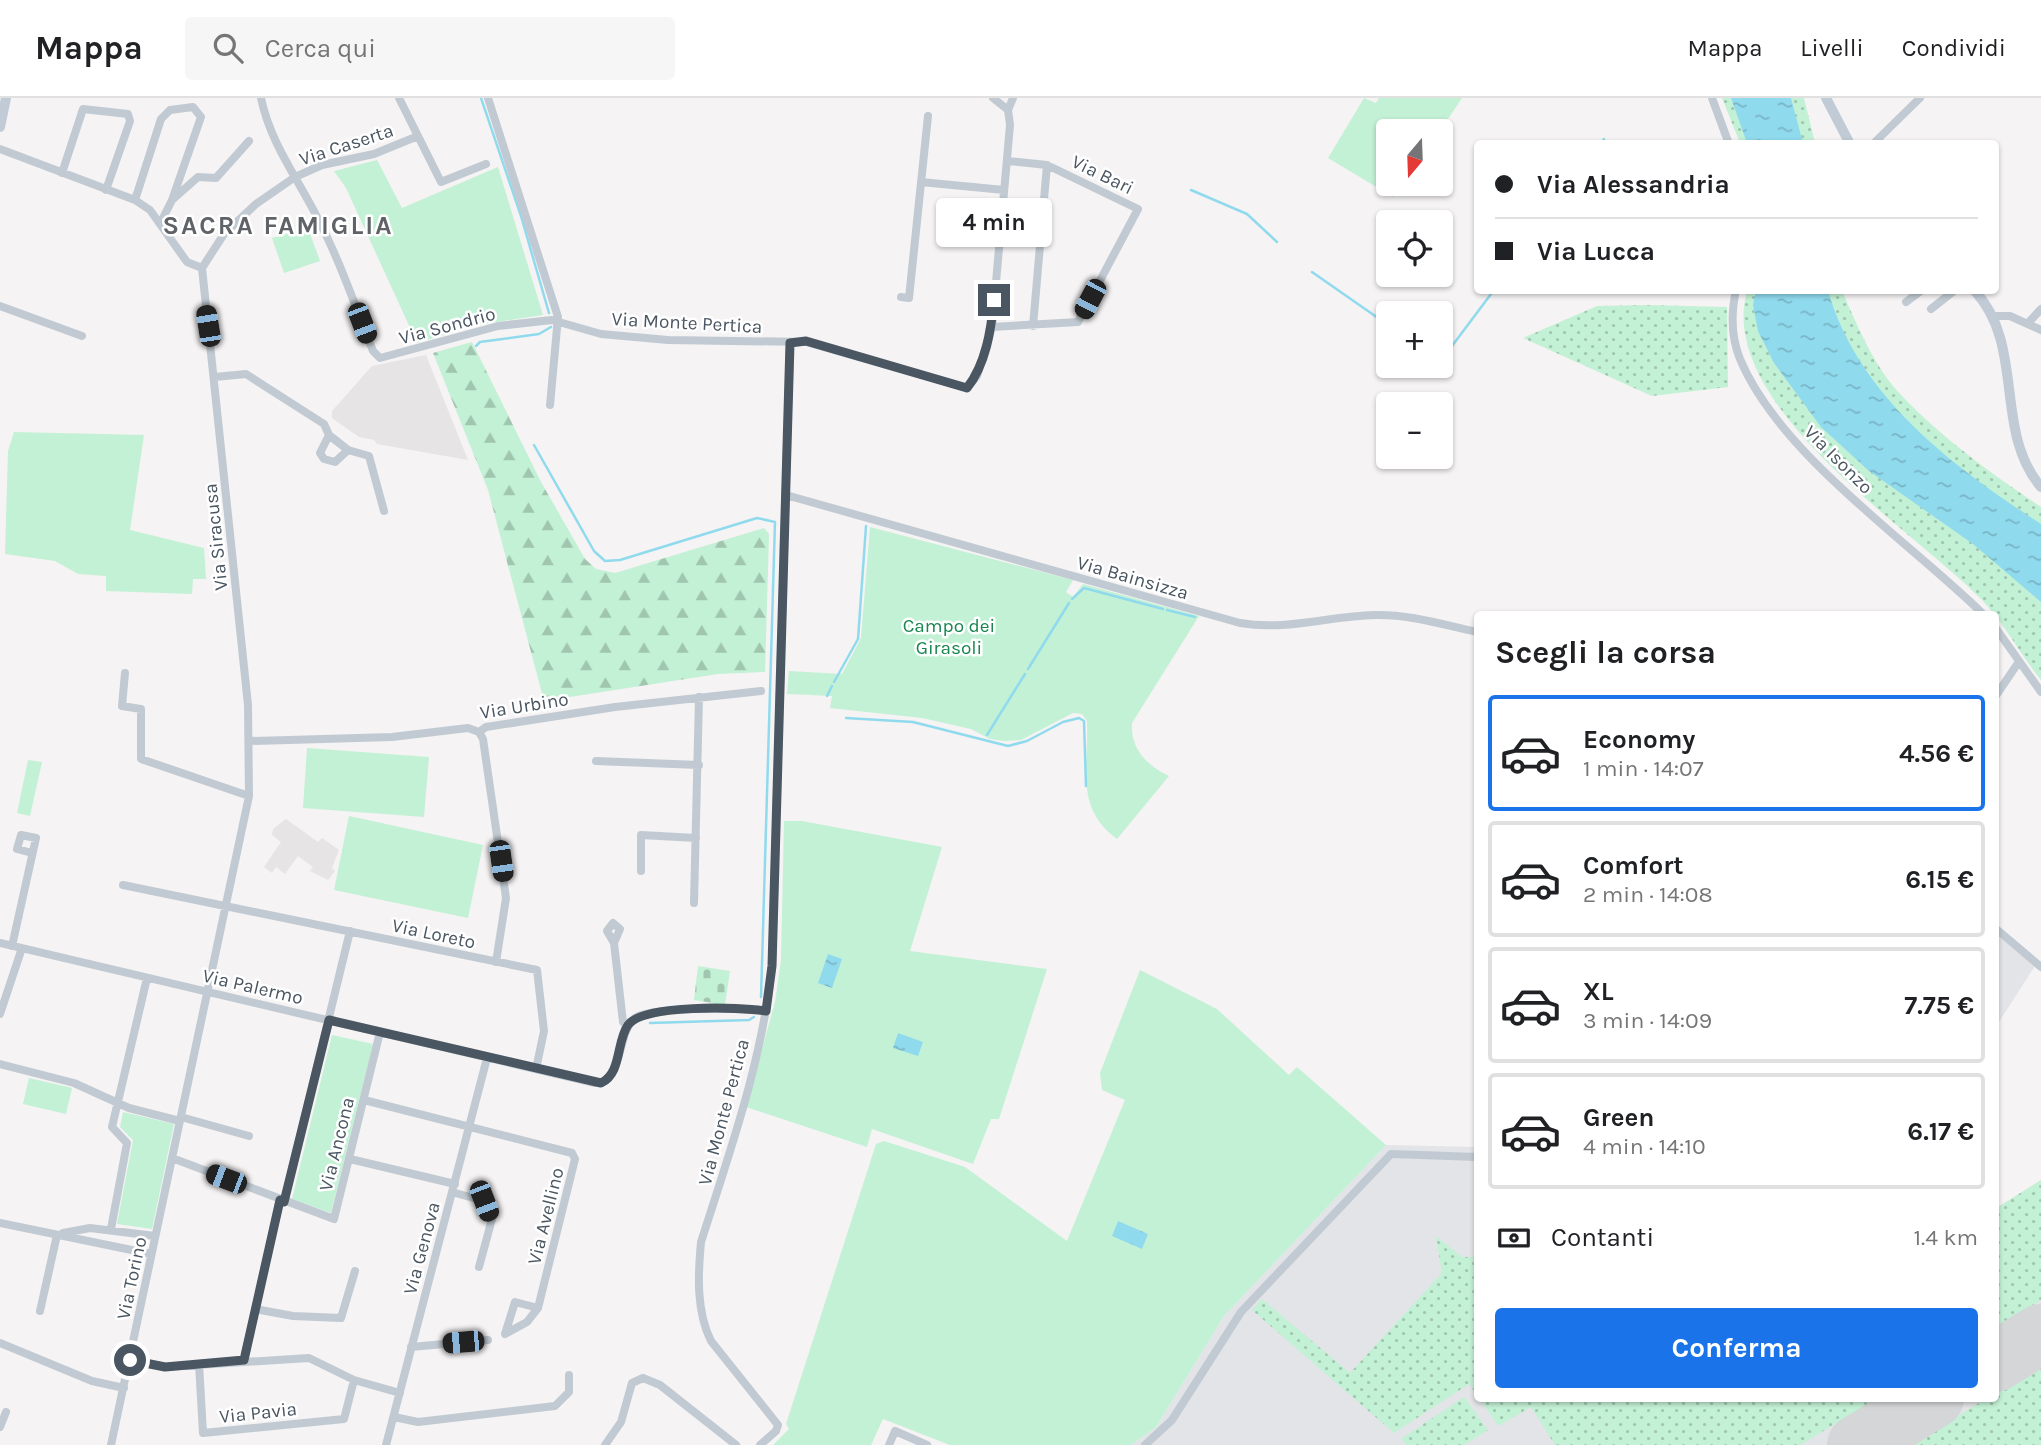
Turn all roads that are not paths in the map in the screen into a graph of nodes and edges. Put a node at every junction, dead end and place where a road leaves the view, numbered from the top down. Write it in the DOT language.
graph roads {
  1 [pos="6,98"];
  2 [pos="261,98"];
  3 [pos="399,98"];
  4 [pos="488,98"];
  5 [pos="993,98"];
  6 [pos="1013,98"];
  7 [pos="1712,98"];
  8 [pos="1826,98"];
  9 [pos="1920,98"];
  10 [pos="1008,110"];
  11 [pos="928,116"];
  12 [pos="0,127"];
  13 [pos="418,136"];
  14 [pos="1728,140"];
  15 [pos="1848,140"];
  16 [pos="1877,140"];
  17 [pos="249,141"];
  18 [pos="0,149"];
  19 [pos="1008,161"];
  20 [pos="486,164"];
  21 [pos="1047,165"];
  22 [pos="62,173"];
  23 [pos="295,177"];
  24 [pos="921,182"];
  25 [pos="106,190"];
  26 [pos="1004,190"];
  27 [pos="135,200"];
  28 [pos="172,200"];
  29 [pos="160,224"];
  30 [pos="202,271"];
  31 [pos="1736,294"];
  32 [pos="1917,294"];
  33 [pos="1950,294"];
  34 [pos="1977,294"];
  35 [pos="901,297"];
  36 [pos="1906,302"];
  37 [pos="0,306"];
  38 [pos="1931,309"];
  39 [pos="2041,309"];
  40 [pos="1994,316"];
  41 [pos="559,321"];
  42 [pos="2029,322"];
  43 [pos="1033,326"];
  44 [pos="992,327"];
  45 [pos="2041,330"];
  46 [pos="82,336"];
  47 [pos="790,343"];
  48 [pos="215,377"];
  49 [pos="550,405"];
  50 [pos="329,435"];
  51 [pos="348,450"];
  52 [pos="2041,487"];
  53 [pos="786,495"];
  54 [pos="384,512"];
  55 [pos="1980,611"];
  56 [pos="1474,631"];
  57 [pos="1999,632"];
  58 [pos="2018,663"];
  59 [pos="125,673"];
  60 [pos="761,691"];
  61 [pos="1999,691"];
  62 [pos="2041,692"];
  63 [pos="699,697"];
  64 [pos="479,732"];
  65 [pos="250,740"];
  66 [pos="596,761"];
  67 [pos="699,765"];
  68 [pos="249,796"];
  69 [pos="630,835"];
  70 [pos="641,835"];
  71 [pos="696,838"];
  72 [pos="32,853"];
  73 [pos="641,871"];
  74 [pos="122,885"];
  75 [pos="694,903"];
  76 [pos="226,905"];
  77 [pos="350,931"];
  78 [pos="1999,931"];
  79 [pos="0,943"];
  80 [pos="614,943"];
  81 [pos="12,946"];
  82 [pos="22,948"];
  83 [pos="496,962"];
  84 [pos="2041,967"];
  85 [pos="147,978"];
  86 [pos="206,991"];
  87 [pos="766,1011"];
  88 [pos="0,1014"];
  89 [pos="329,1020"];
  90 [pos="628,1026"];
  91 [pos="380,1032"];
  92 [pos="487,1058"];
  93 [pos="0,1065"];
  94 [pos="536,1069"];
  95 [pos="364,1100"];
  96 [pos="118,1103"];
  97 [pos="180,1119"];
  98 [pos="470,1125"];
  99 [pos="249,1136"];
  100 [pos="1474,1157"];
  101 [pos="173,1158"];
  102 [pos="349,1159"];
  103 [pos="454,1188"];
  104 [pos="282,1201"];
  105 [pos="0,1223"];
  106 [pos="111,1229"];
  107 [pos="57,1235"];
  108 [pos="155,1236"];
  109 [pos="151,1254"];
  110 [pos="479,1267"];
  111 [pos="355,1271"];
  112 [pos="538,1308"];
  113 [pos="255,1309"];
  114 [pos="40,1311"];
  115 [pos="488,1340"];
  116 [pos="0,1343"];
  117 [pos="411,1347"];
  118 [pos="130,1360"];
  119 [pos="244,1360"];
  120 [pos="199,1364"];
  121 [pos="569,1375"];
  122 [pos="354,1380"];
  123 [pos="124,1388"];
  124 [pos="400,1393"];
  125 [pos="6,1412"];
  126 [pos="394,1417"];
  127 [pos="0,1427"];
  128 [pos="111,1445"];
  129 [pos="386,1445"];
  130 [pos="605,1445"];
  131 [pos="736,1445"];
  132 [pos="760,1445"];
  133 [pos="889,1445"];
  134 [pos="927,1445"];
  135 [pos="1145,1445"];
  1 -- 12 [label="street"];
  2 -- 23 [label="street, Via Sondrio"];
  3 -- 13 [label="street"];
  4 -- 41 [label="street"];
  5 -- 10 [label="street"];
  6 -- 10 [label="street"];
  7 -- 14 [label="street"];
  8 -- 15 [label="street"];
  9 -- 16 [label="street"];
  10 -- 19 [label="street"];
  11 -- 24 [label="street"];
  13 -- 20 [label="street"];
  13 -- 23 [label="street, Via Caserta"];
  17 -- 28 [label="street"];
  18 -- 22 [label="street"];
  19 -- 21 [label="street, Via Bari"];
  19 -- 26 [label="street"];
  21 -- 43 [label="street"];
  21 -- 43 [label="street, Via Bari"];
  22 -- 25 [label="street"];
  22 -- 25 [label="street"];
  23 -- 30 [label="street, Via Caserta"];
  23 -- 41 [label="street, Via Sondrio"];
  24 -- 26 [label="street"];
  24 -- 35 [label="street"];
  25 -- 27 [label="street"];
  26 -- 44 [label="street"];
  27 -- 28 [label="street"];
  27 -- 29 [label="street"];
  28 -- 29 [label="street"];
  29 -- 30 [label="street"];
  30 -- 48 [label="street, Via Siracusa"];
  31 -- 55 [label="street, Via Isonzo"];
  32 -- 36 [label="street"];
  33 -- 38 [label="street"];
  34 -- 40 [label="street"];
  37 -- 46 [label="street"];
  39 -- 42 [label="street"];
  40 -- 42 [label="street"];
  40 -- 52 [label="street"];
  41 -- 47 [label="street, Via Monte Pertica"];
  41 -- 49 [label="street"];
  42 -- 45 [label="street"];
  43 -- 44 [label="street, Via Bari"];
  44 -- 47 [label="street"];
  47 -- 53 [label="street, Via Monte Pertica"];
  48 -- 50 [label="street"];
  48 -- 65 [label="street, Via Siracusa"];
  50 -- 51 [label="street"];
  50 -- 51 [label="street"];
  51 -- 54 [label="street"];
  53 -- 56 [label="street, Via Bainsizza"];
  53 -- 87 [label="street, Via Monte Pertica"];
  57 -- 58 [label="street"];
  58 -- 61 [label="street"];
  58 -- 62 [label="street"];
  59 -- 68 [label="street"];
  60 -- 63 [label="street, Via Urbino"];
  63 -- 64 [label="street, Via Urbino"];
  63 -- 67 [label="street"];
  64 -- 65 [label="street, Via Urbino"];
  64 -- 83 [label="street"];
  65 -- 68 [label="street, Via Siracusa"];
  66 -- 67 [label="street"];
  67 -- 71 [label="street"];
  68 -- 76 [label="street, Via Siracusa"];
  69 -- 70 [label="street"];
  70 -- 71 [label="street"];
  70 -- 73 [label="street"];
  71 -- 75 [label="street"];
  72 -- 81 [label="street"];
  74 -- 76 [label="street, Via Loreto"];
  76 -- 77 [label="street, Via Loreto"];
  76 -- 86 [label="street, Via Siracusa"];
  77 -- 83 [label="street, Via Loreto"];
  77 -- 89 [label="street"];
  78 -- 84 [label="street"];
  79 -- 81 [label="street, Via Palermo"];
  80 -- 90 [label="street"];
  81 -- 82 [label="street, Via Palermo"];
  82 -- 85 [label="street, Via Palermo"];
  82 -- 88 [label="street"];
  83 -- 94 [label="street, Via Loreto"];
  85 -- 86 [label="street, Via Palermo"];
  85 -- 96 [label="street"];
  86 -- 89 [label="street, Via Palermo"];
  86 -- 97 [label="street, Via Siracusa"];
  87 -- 90 [label="street"];
  87 -- 132 [label="street, Via Monte Pertica"];
  89 -- 91 [label="street, Via Palermo"];
  89 -- 104 [label="street"];
  90 -- 94 [label="street, Via Palermo"];
  91 -- 92 [label="street, Via Palermo"];
  91 -- 95 [label="street, Via Ancona"];
  92 -- 94 [label="street, Via Palermo"];
  92 -- 98 [label="street, Via Genova"];
  93 -- 96 [label="street"];
  95 -- 98 [label="street"];
  95 -- 102 [label="street, Via Ancona"];
  96 -- 97 [label="street"];
  96 -- 106 [label="street"];
  97 -- 99 [label="street"];
  97 -- 101 [label="street, Via Torino"];
  98 -- 103 [label="street, Via Genova"];
  98 -- 112 [label="street, Via Avellino"];
  100 -- 135 [label="street"];
  101 -- 104 [label="street, Via Ancona"];
  101 -- 108 [label="street, Via Torino"];
  102 -- 103 [label="street"];
  102 -- 104 [label="street, Via Ancona"];
  103 -- 110 [label="street"];
  103 -- 117 [label="street, Via Genova"];
  104 -- 113 [label="street"];
  105 -- 107 [label="street"];
  106 -- 107 [label="street"];
  106 -- 108 [label="street"];
  107 -- 109 [label="street"];
  107 -- 114 [label="street"];
  108 -- 109 [label="street, Via Torino"];
  109 -- 118 [label="street, Via Torino"];
  111 -- 113 [label="street"];
  112 -- 112 [label="street"];
  113 -- 119 [label="street"];
  115 -- 117 [label="street"];
  116 -- 123 [label="street"];
  117 -- 124 [label="street, Via Genova"];
  118 -- 120 [label="street"];
  118 -- 123 [label="street, Via Torino"];
  119 -- 120 [label="street"];
  119 -- 122 [label="street"];
  120 -- 122 [label="street, Via Pavia"];
  121 -- 126 [label="street"];
  122 -- 124 [label="street"];
  123 -- 128 [label="street, Via Torino"];
  124 -- 126 [label="street, Via Genova"];
  125 -- 127 [label="street"];
  126 -- 129 [label="street, Via Genova"];
  130 -- 131 [label="street"];
  133 -- 134 [label="street"];
}
